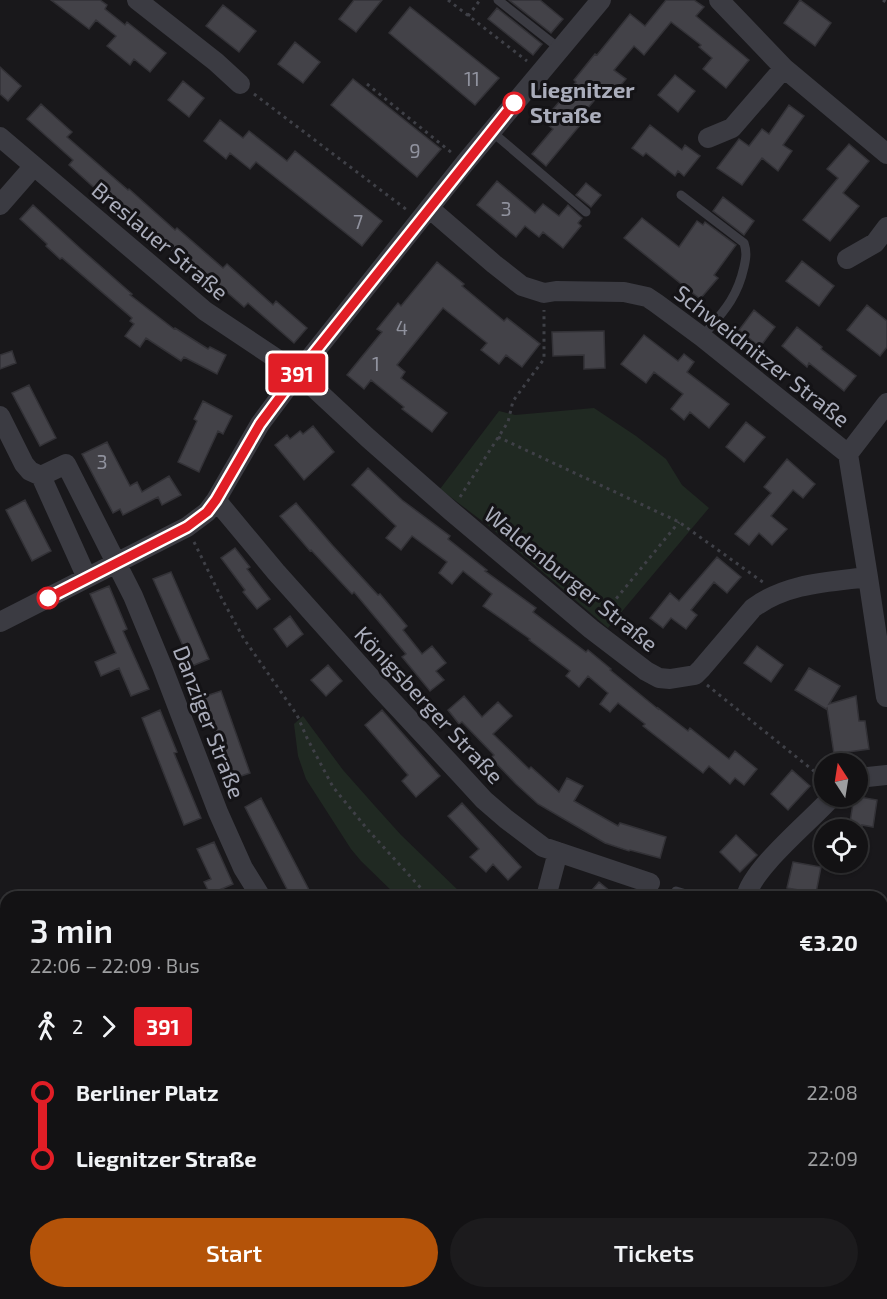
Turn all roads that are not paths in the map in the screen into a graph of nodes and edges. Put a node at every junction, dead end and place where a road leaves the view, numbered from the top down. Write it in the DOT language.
graph roads {
  1 [pos="137,0"];
  2 [pos="498,0"];
  3 [pos="601,0"];
  4 [pos="718,0"];
  5 [pos="560,49"];
  6 [pos="784,68"];
  7 [pos="240,84"];
  8 [pos="491,131"];
  9 [pos="0,137"];
  10 [pos="708,138"];
  11 [pos="887,154"];
  12 [pos="34,166"];
  13 [pos="681,195"];
  14 [pos="0,205"];
  15 [pos="586,212"];
  16 [pos="425,214"];
  17 [pos="887,227"];
  18 [pos="847,259"];
  19 [pos="702,337"];
  20 [pos="298,373"];
  21 [pos="887,403"];
  22 [pos="0,416"];
  23 [pos="848,454"];
  24 [pos="41,476"];
  25 [pos="216,500"];
  26 [pos="116,562"];
  27 [pos="868,577"];
  28 [pos="87,578"];
  29 [pos="0,622"];
  30 [pos="886,697"];
  31 [pos="887,775"];
  32 [pos="868,777"];
  33 [pos="822,807"];
  34 [pos="558,852"];
  35 [pos="650,883"];
  36 [pos="257,891"];
  37 [pos="548,891"];
  38 [pos="749,891"];
  1 -- 7 [label="street"];
  2 -- 5 [label="lane"];
  3 -- 5 [label="street"];
  4 -- 6 [label="street"];
  5 -- 8 [label="street"];
  6 -- 10 [label="street"];
  6 -- 11 [label="street"];
  8 -- 15 [label="lane"];
  8 -- 16 [label="street"];
  9 -- 12 [label="street, Breslauer Straße"];
  12 -- 14 [label="street"];
  12 -- 20 [label="street, Breslauer Straße"];
  13 -- 19 [label="lane"];
  16 -- 19 [label="street, Schweidnitzer Straße"];
  16 -- 20 [label="street"];
  17 -- 18 [label="street"];
  19 -- 23 [label="street, Schweidnitzer Straße"];
  20 -- 25 [label="street"];
  20 -- 27 [label="street, Waldenburger Straße"];
  21 -- 23 [label="street"];
  22 -- 24 [label="street"];
  23 -- 27 [label="street, Schweidnitzer Straße"];
  24 -- 26 [label="street, Danziger Straße"];
  24 -- 28 [label="street"];
  25 -- 26 [label="street"];
  25 -- 34 [label="street, Königsberger Straße"];
  26 -- 28 [label="street"];
  26 -- 36 [label="street, Danziger Straße"];
  27 -- 30 [label="street, Schweidnitzer Straße"];
  28 -- 29 [label="street"];
  31 -- 32 [label="street"];
  33 -- 38 [label="street"];
  34 -- 35 [label="street, Königsberger Straße"];
  34 -- 37 [label="street"];
}
